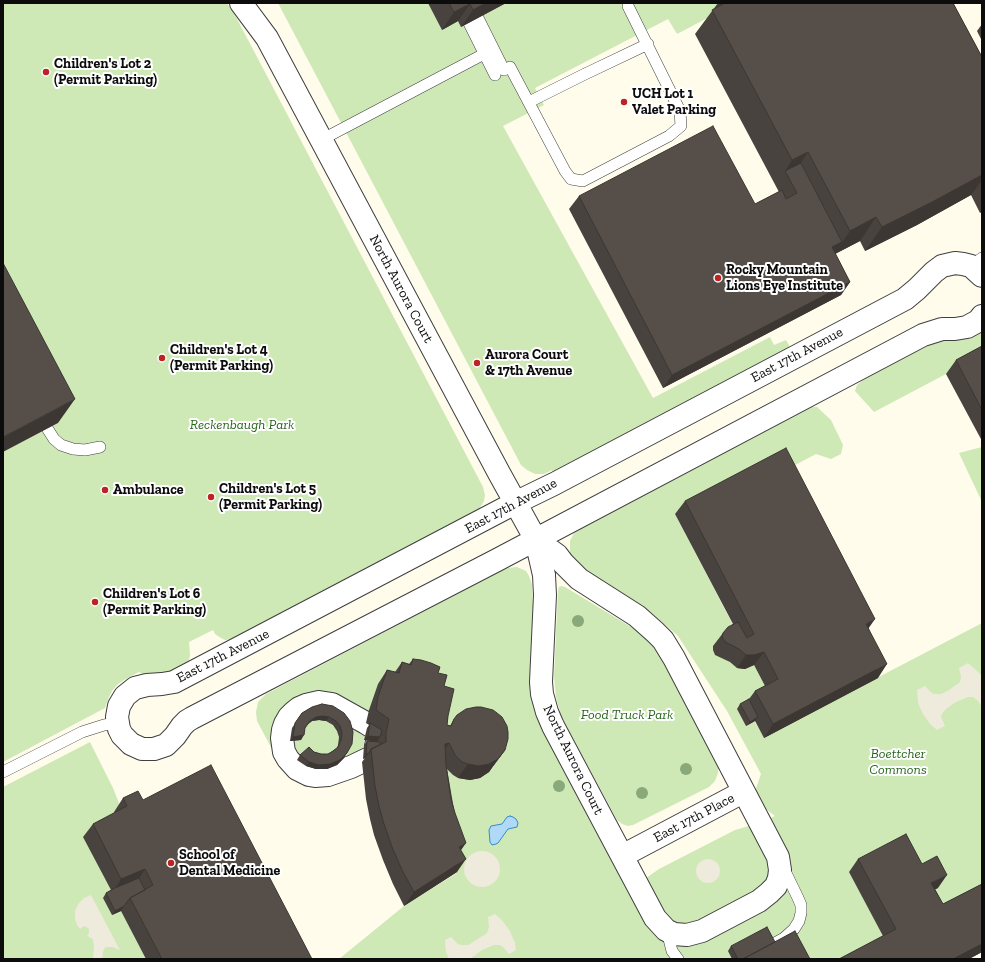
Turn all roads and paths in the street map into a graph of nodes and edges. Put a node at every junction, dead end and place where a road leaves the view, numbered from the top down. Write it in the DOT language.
graph roads {
  1 [pos="241,3"];
  2 [pos="260,3"];
  3 [pos="628,6"];
  4 [pos="267,38"];
  5 [pos="648,44"];
  6 [pos="484,54"];
  7 [pos="503,71"];
  8 [pos="529,102"];
  9 [pos="321,140"];
  10 [pos="978,267"];
  11 [pos="982,316"];
  12 [pos="35,408"];
  13 [pos="100,447"];
  14 [pos="515,503"];
  15 [pos="536,540"];
  16 [pos="117,723"];
  17 [pos="3,772"];
  18 [pos="743,792"];
  19 [pos="775,852"];
  20 [pos="622,856"];
  21 [pos="666,930"];
  22 [pos="766,948"];
  23 [pos="678,959"];
  1 -- 4 [label="street, North Aurora Court"];
  2 -- 4 [label="street, North Aurora Court"];
  3 -- 5 [label="lane"];
  4 -- 9 [label="street, North Aurora Court"];
  5 -- 8 [label="lane"];
  5 -- 8 [label="lane"];
  6 -- 7 [label="lane"];
  6 -- 7 [label="lane"];
  6 -- 9 [label="lane"];
  7 -- 8 [label="lane"];
  9 -- 14 [label="street, North Aurora Court"];
  10 -- 14 [label="street, East 17th Avenue"];
  11 -- 15 [label="street"];
  12 -- 13 [label="lane"];
  14 -- 15 [label="street, North Aurora Court"];
  14 -- 16 [label="street, East 17th Avenue"];
  15 -- 16 [label="street"];
  15 -- 18 [label="street, North Aurora Court"];
  15 -- 20 [label="street, North Aurora Court"];
  16 -- 17 [label="lane"];
  18 -- 19 [label="street, East 17th Place"];
  18 -- 20 [label="street, East 17th Place"];
  19 -- 21 [label="street, East 17th Place"];
  19 -- 22 [label="lane"];
  20 -- 21 [label="street"];
  21 -- 23 [label="lane"];
}
